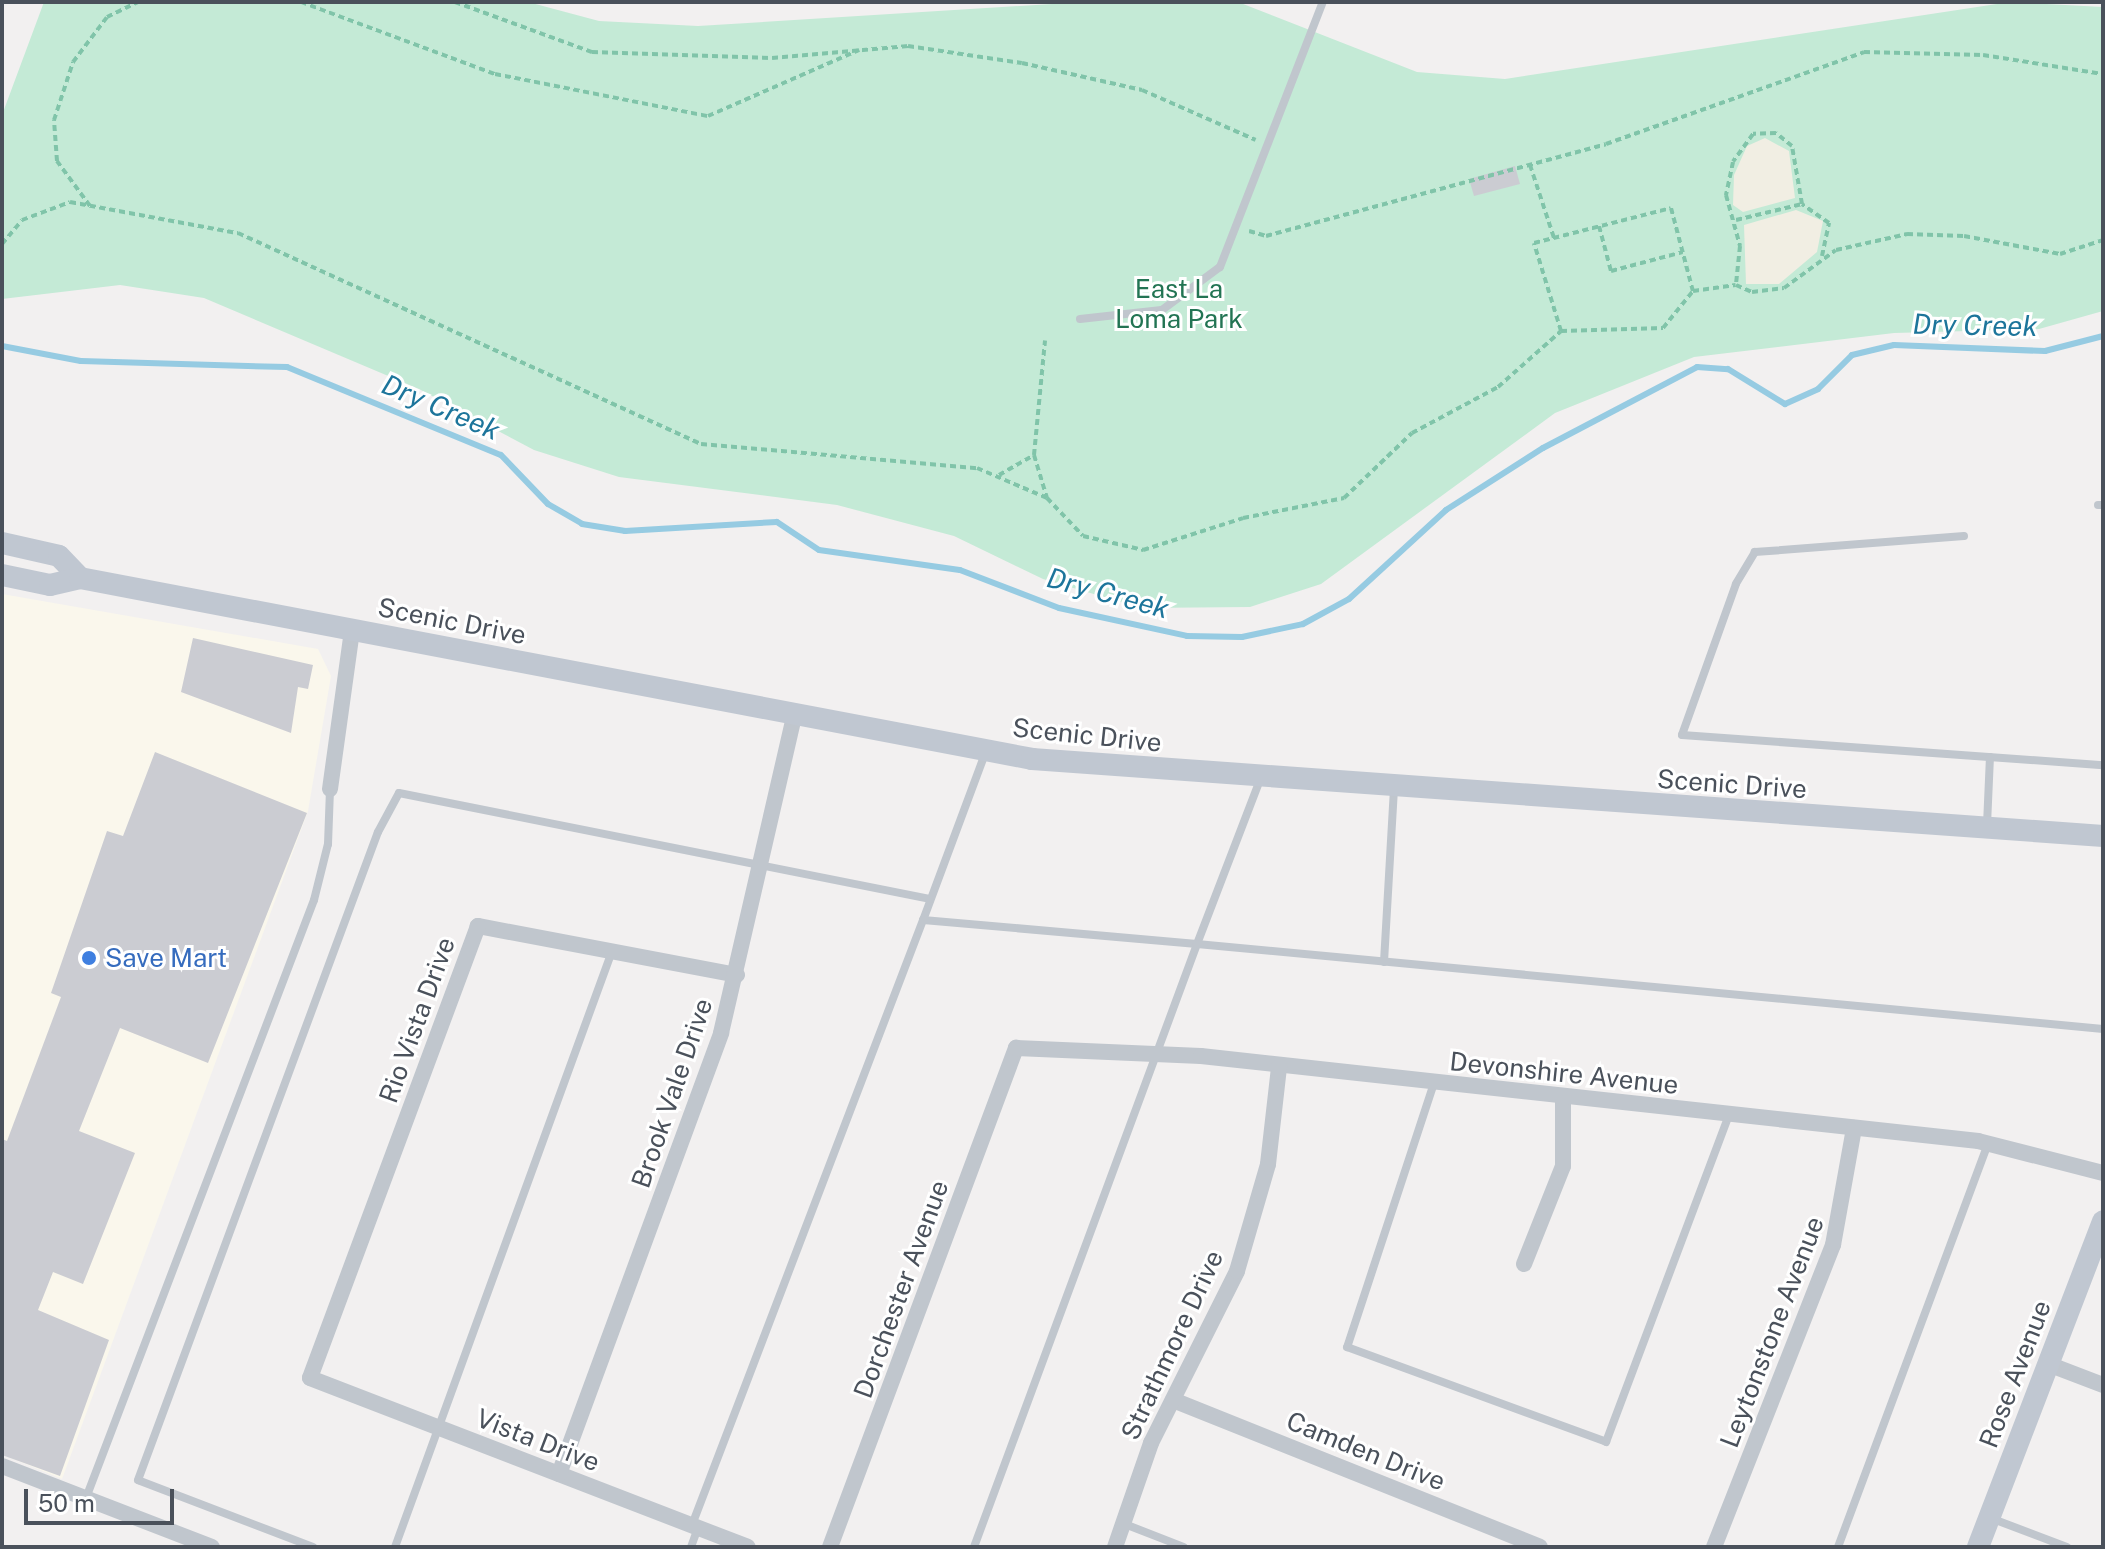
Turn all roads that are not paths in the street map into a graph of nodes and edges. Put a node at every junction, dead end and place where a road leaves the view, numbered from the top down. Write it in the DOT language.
graph roads {
  1 [pos="1323,2"];
  2 [pos="1080,319"];
  3 [pos="1964,536"];
  4 [pos="2,543"];
  5 [pos="2,575"];
  6 [pos="80,578"];
  7 [pos="352,630"];
  8 [pos="794,717"];
  9 [pos="986,751"];
  10 [pos="1990,757"];
  11 [pos="2103,765"];
  12 [pos="1260,780"];
  13 [pos="330,789"];
  14 [pos="1394,789"];
  15 [pos="1987,830"];
  16 [pos="2103,836"];
  17 [pos="761,862"];
  18 [pos="930,899"];
  19 [pos="923,920"];
  20 [pos="1197,944"];
  21 [pos="612,951"];
  22 [pos="1384,962"];
  23 [pos="737,975"];
  24 [pos="2103,1029"];
  25 [pos="1016,1048"];
  26 [pos="1155,1053"];
  27 [pos="1279,1067"];
  28 [pos="1434,1083"];
  29 [pos="1563,1097"];
  30 [pos="1729,1115"];
  31 [pos="1854,1128"];
  32 [pos="1988,1143"];
  33 [pos="2103,1173"];
  34 [pos="2103,1221"];
  35 [pos="2098,1250"];
  36 [pos="1524,1264"];
  37 [pos="2048,1364"];
  38 [pos="310,1378"];
  39 [pos="2103,1385"];
  40 [pos="1173,1400"];
  41 [pos="439,1428"];
  42 [pos="2,1466"];
  43 [pos="559,1474"];
  44 [pos="86,1498"];
  45 [pos="1990,1517"];
  46 [pos="1122,1523"];
  47 [pos="695,1526"];
  48 [pos="212,1547"];
  49 [pos="313,1547"];
  50 [pos="395,1547"];
  51 [pos="691,1547"];
  52 [pos="748,1547"];
  53 [pos="830,1547"];
  54 [pos="974,1547"];
  55 [pos="1115,1547"];
  56 [pos="1184,1547"];
  57 [pos="1540,1547"];
  58 [pos="1714,1547"];
  59 [pos="1838,1547"];
  60 [pos="1978,1547"];
  61 [pos="2067,1547"];
  1 -- 2 [label="lane"];
  3 -- 10 [label="lane"];
  4 -- 6 [label="main road, Scenic Drive"];
  5 -- 6 [label="main road, Scenic Drive"];
  6 -- 7 [label="main road, Scenic Drive"];
  7 -- 8 [label="main road, Scenic Drive"];
  7 -- 13 [label="street"];
  8 -- 9 [label="main road, Scenic Drive"];
  8 -- 17 [label="street, Brook Vale Drive"];
  9 -- 12 [label="main road, Scenic Drive"];
  9 -- 18 [label="lane"];
  10 -- 11 [label="lane"];
  10 -- 15 [label="lane"];
  12 -- 14 [label="main road, Scenic Drive"];
  12 -- 20 [label="lane"];
  13 -- 44 [label="lane"];
  14 -- 15 [label="main road, Scenic Drive"];
  14 -- 22 [label="lane"];
  15 -- 16 [label="main road, Scenic Drive"];
  17 -- 18 [label="lane"];
  17 -- 23 [label="street, Brook Vale Drive"];
  17 -- 49 [label="lane"];
  18 -- 19 [label="lane"];
  19 -- 20 [label="lane"];
  19 -- 47 [label="lane"];
  20 -- 22 [label="lane"];
  20 -- 26 [label="lane"];
  21 -- 23 [label="street, Rio Vista Drive"];
  21 -- 38 [label="street, Rio Vista Drive"];
  21 -- 41 [label="lane"];
  22 -- 24 [label="lane"];
  23 -- 43 [label="street, Brook Vale Drive"];
  25 -- 26 [label="street, Devonshire Avenue"];
  25 -- 53 [label="street, Dorchester Avenue"];
  26 -- 27 [label="street, Devonshire Avenue"];
  26 -- 54 [label="lane"];
  27 -- 28 [label="street, Devonshire Avenue"];
  27 -- 40 [label="street, Strathmore Drive"];
  28 -- 29 [label="street, Devonshire Avenue"];
  28 -- 30 [label="lane"];
  29 -- 30 [label="street, Devonshire Avenue"];
  29 -- 36 [label="street"];
  30 -- 31 [label="street, Devonshire Avenue"];
  31 -- 32 [label="street, Devonshire Avenue"];
  31 -- 58 [label="street, Leytonstone Avenue"];
  32 -- 33 [label="street, Devonshire Avenue"];
  32 -- 59 [label="lane"];
  34 -- 35 [label="main road, Rose Avenue"];
  35 -- 37 [label="main road, Rose Avenue"];
  37 -- 39 [label="street"];
  37 -- 45 [label="main road, Rose Avenue"];
  38 -- 41 [label="street, Vista Drive"];
  40 -- 46 [label="street, Strathmore Drive"];
  40 -- 57 [label="street, Camden Drive"];
  41 -- 43 [label="street, Vista Drive"];
  41 -- 50 [label="lane"];
  42 -- 44 [label="street"];
  43 -- 47 [label="street, Vista Drive"];
  44 -- 48 [label="street"];
  45 -- 60 [label="main road, Rose Avenue"];
  45 -- 61 [label="lane"];
  46 -- 55 [label="street, Strathmore Drive"];
  46 -- 56 [label="lane"];
  47 -- 51 [label="lane"];
  47 -- 52 [label="street, Vista Drive"];
}
